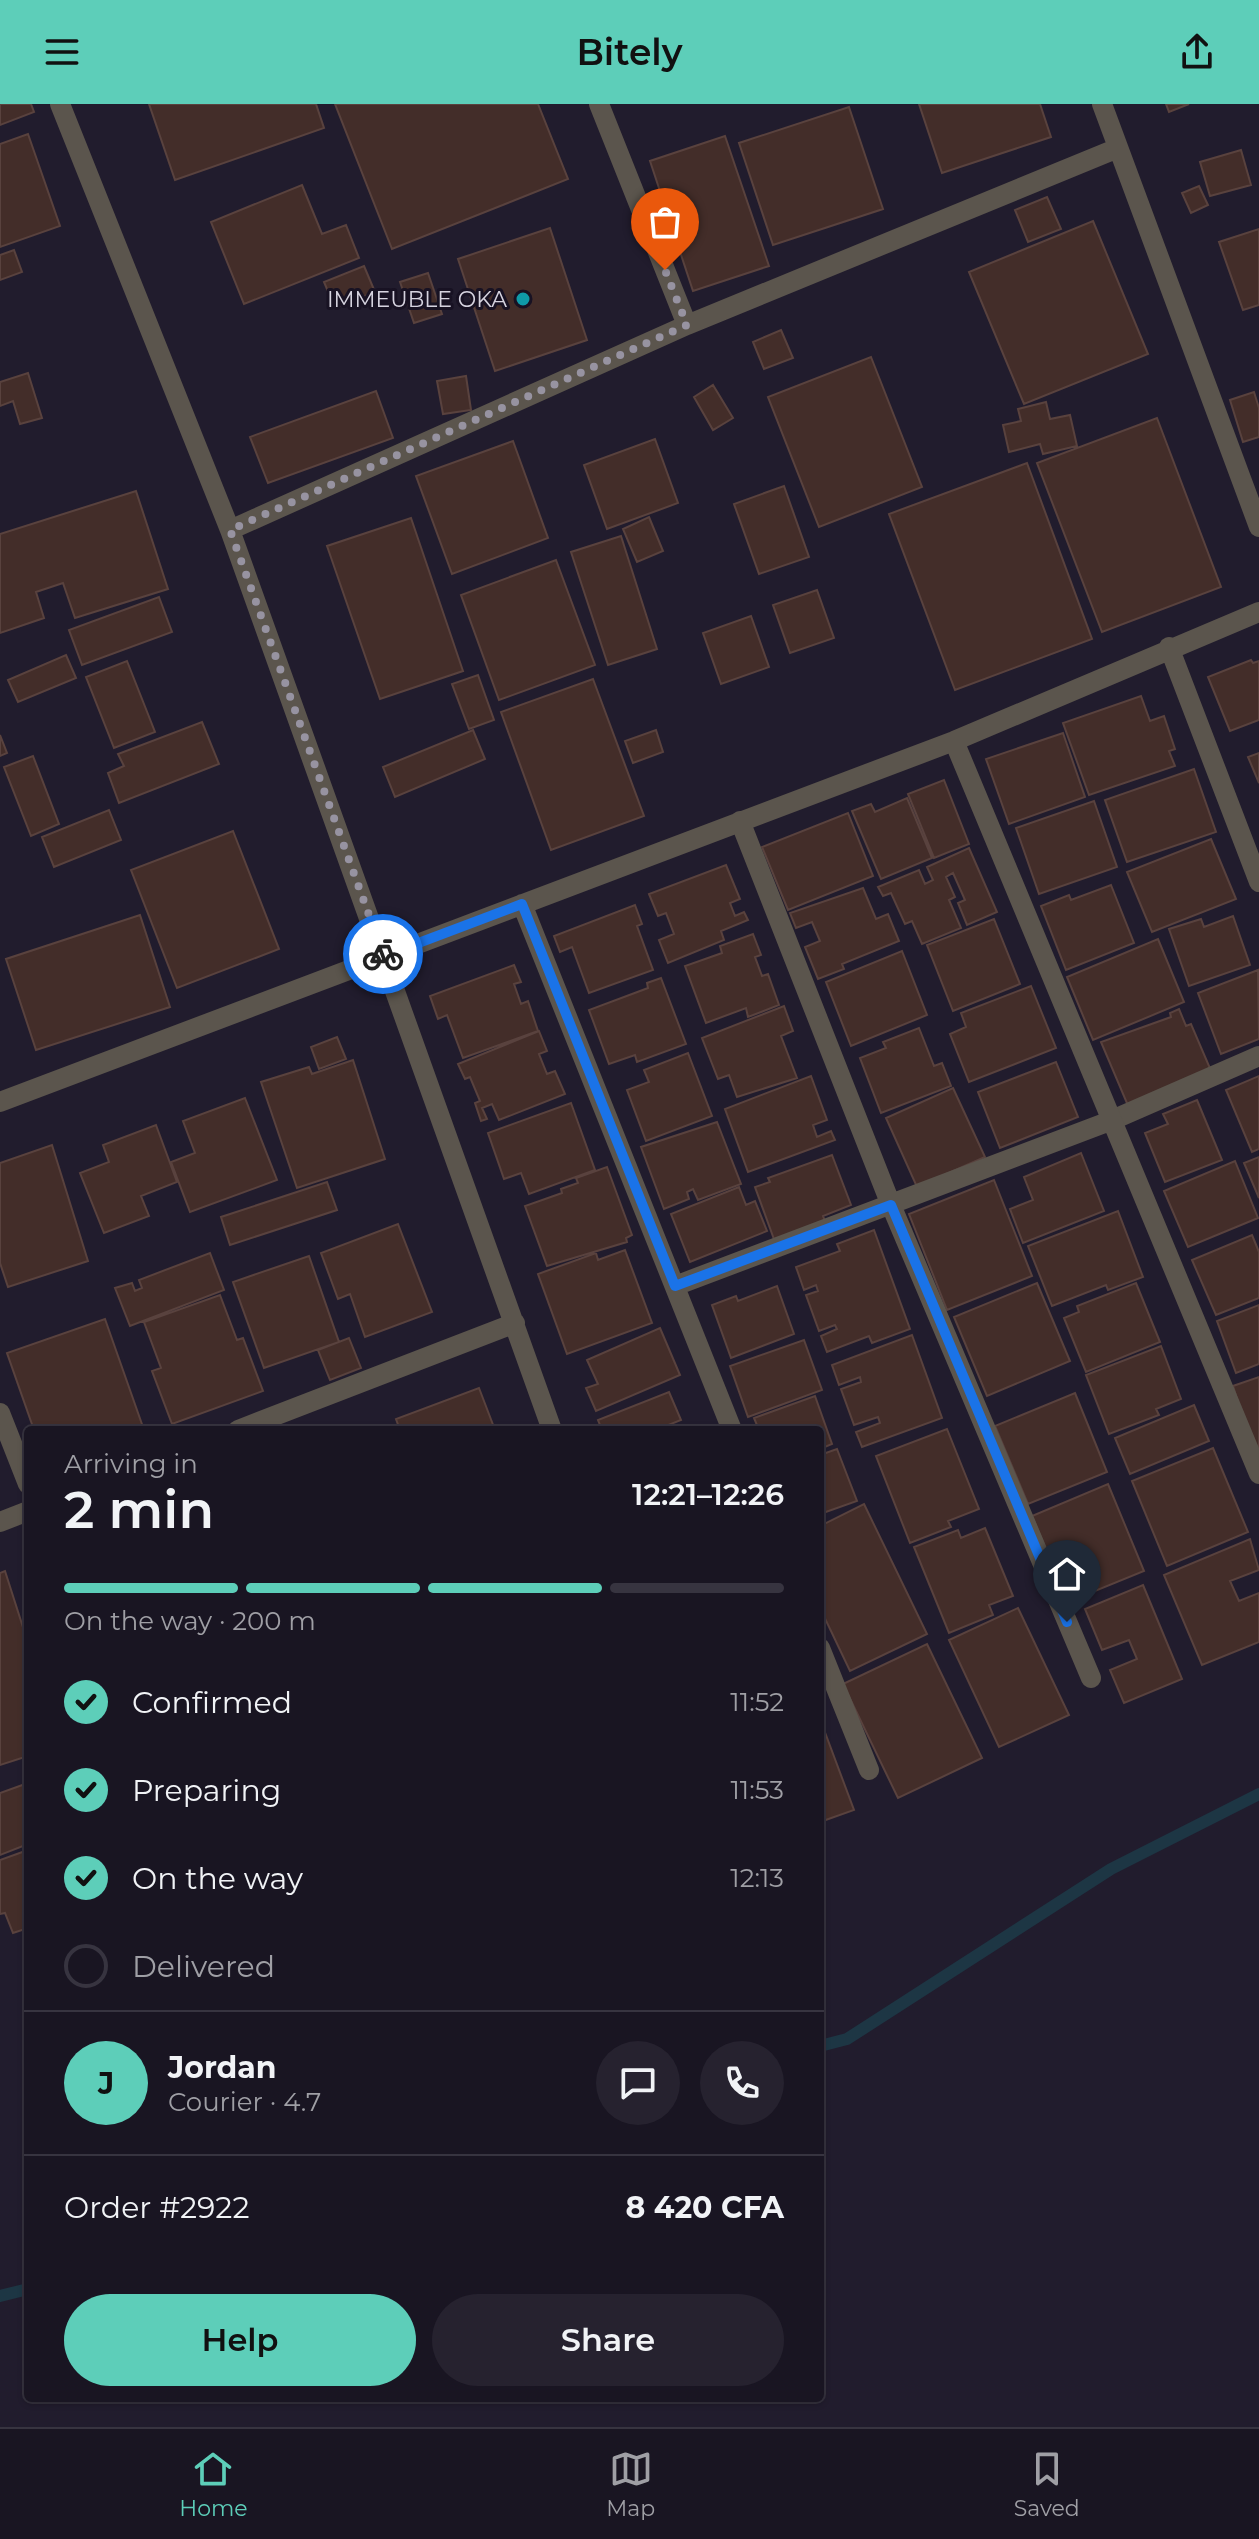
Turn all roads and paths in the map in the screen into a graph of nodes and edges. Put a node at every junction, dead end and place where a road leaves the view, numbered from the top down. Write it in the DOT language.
graph roads {
  1 [pos="60,104"];
  2 [pos="599,104"];
  3 [pos="1102,104"];
  4 [pos="1118,148"];
  5 [pos="687,325"];
  6 [pos="1259,527"];
  7 [pos="230,530"];
  8 [pos="1259,612"];
  9 [pos="1169,647"];
  10 [pos="954,741"];
  11 [pos="740,821"];
  12 [pos="1259,882"];
  13 [pos="522,904"];
  14 [pos="384,956"];
  15 [pos="1259,1056"];
  16 [pos="0,1102"];
  17 [pos="1110,1121"];
  18 [pos="891,1205"];
  19 [pos="675,1286"];
  20 [pos="515,1323"];
  21 [pos="0,1413"];
  22 [pos="248,1426"];
  23 [pos="551,1426"];
  24 [pos="730,1426"];
  25 [pos="24,1474"];
  26 [pos="1259,1474"];
  27 [pos="24,1513"];
  28 [pos="0,1522"];
  29 [pos="824,1658"];
  30 [pos="1091,1678"];
  31 [pos="869,1770"];
  1 -- 7 [label="street"];
  2 -- 5 [label="street"];
  3 -- 4 [label="street"];
  4 -- 5 [label="street"];
  4 -- 6 [label="street"];
  5 -- 7 [label="street"];
  7 -- 14 [label="street"];
  8 -- 9 [label="street"];
  9 -- 10 [label="street"];
  9 -- 12 [label="street"];
  10 -- 11 [label="street"];
  10 -- 17 [label="street"];
  11 -- 13 [label="street"];
  11 -- 18 [label="street"];
  13 -- 14 [label="street"];
  13 -- 19 [label="street"];
  14 -- 16 [label="street"];
  14 -- 20 [label="street"];
  15 -- 17 [label="street"];
  17 -- 18 [label="street"];
  17 -- 26 [label="street"];
  18 -- 19 [label="street"];
  18 -- 30 [label="street"];
  19 -- 24 [label="street"];
  20 -- 22 [label="street"];
  20 -- 23 [label="street"];
  21 -- 25 [label="street"];
  27 -- 28 [label="street"];
  29 -- 31 [label="street"];
}
